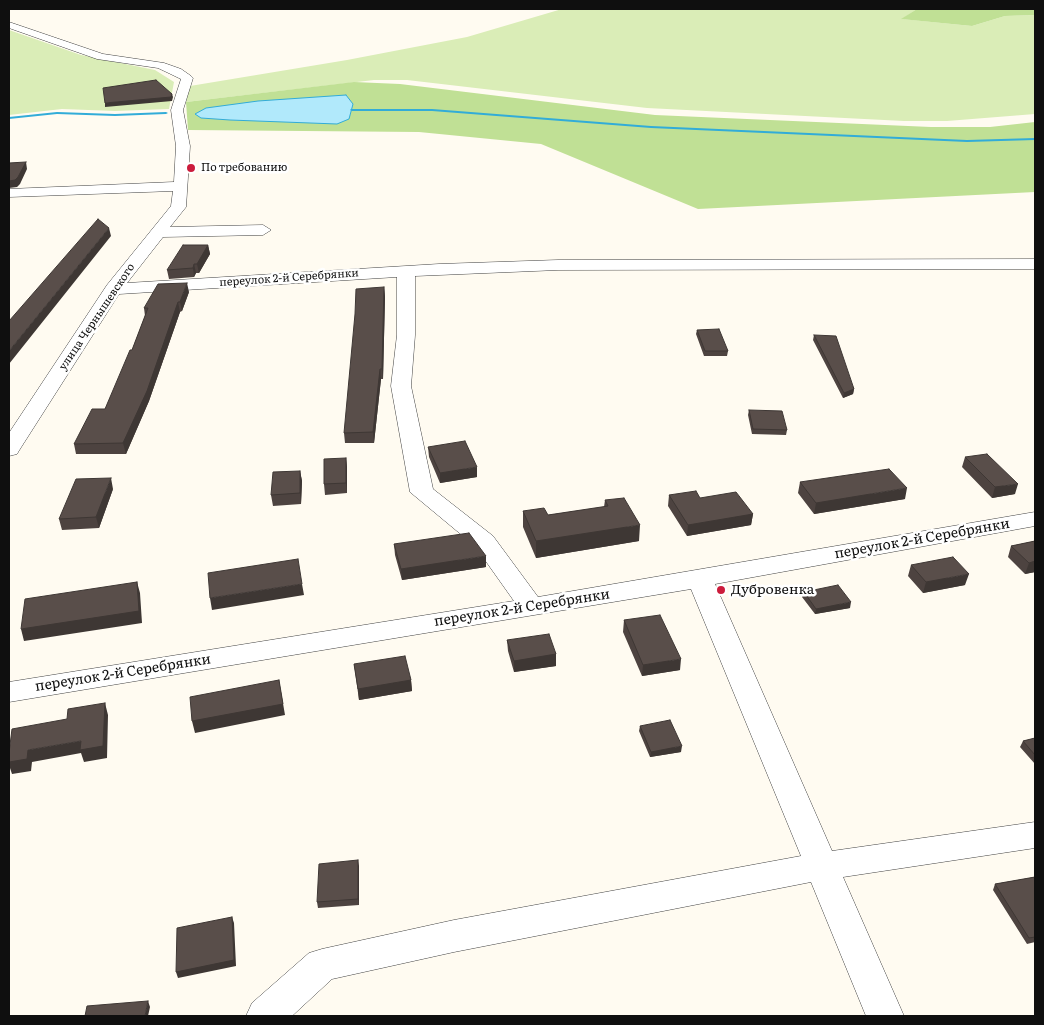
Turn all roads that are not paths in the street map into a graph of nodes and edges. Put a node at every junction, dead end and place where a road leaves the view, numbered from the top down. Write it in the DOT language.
graph roads {
  1 [pos="9,25"];
  2 [pos="182,186"];
  3 [pos="9,193"];
  4 [pos="263,230"];
  5 [pos="158,232"];
  6 [pos="1035,264"];
  7 [pos="406,271"];
  8 [pos="113,290"];
  9 [pos="9,449"];
  10 [pos="1035,519"];
  11 [pos="700,579"];
  12 [pos="531,606"];
  13 [pos="9,692"];
  14 [pos="1035,835"];
  15 [pos="822,866"];
  16 [pos="264,1016"];
  17 [pos="885,1016"];
  1 -- 2 [label="street, улица Чернышевского"];
  2 -- 3 [label="street"];
  2 -- 5 [label="street, улица Чернышевского"];
  4 -- 5 [label="street"];
  5 -- 8 [label="street, улица Чернышевского"];
  6 -- 7 [label="street, переулок 2-й Серебрянки"];
  7 -- 8 [label="street, переулок 2-й Серебрянки"];
  7 -- 12 [label="street"];
  8 -- 9 [label="street, улица Чернышевского"];
  10 -- 11 [label="street, переулок 2-й Серебрянки"];
  11 -- 12 [label="street, переулок 2-й Серебрянки"];
  11 -- 15 [label="street"];
  12 -- 13 [label="street, переулок 2-й Серебрянки"];
  14 -- 15 [label="street"];
  15 -- 16 [label="street"];
  15 -- 17 [label="street"];
}
